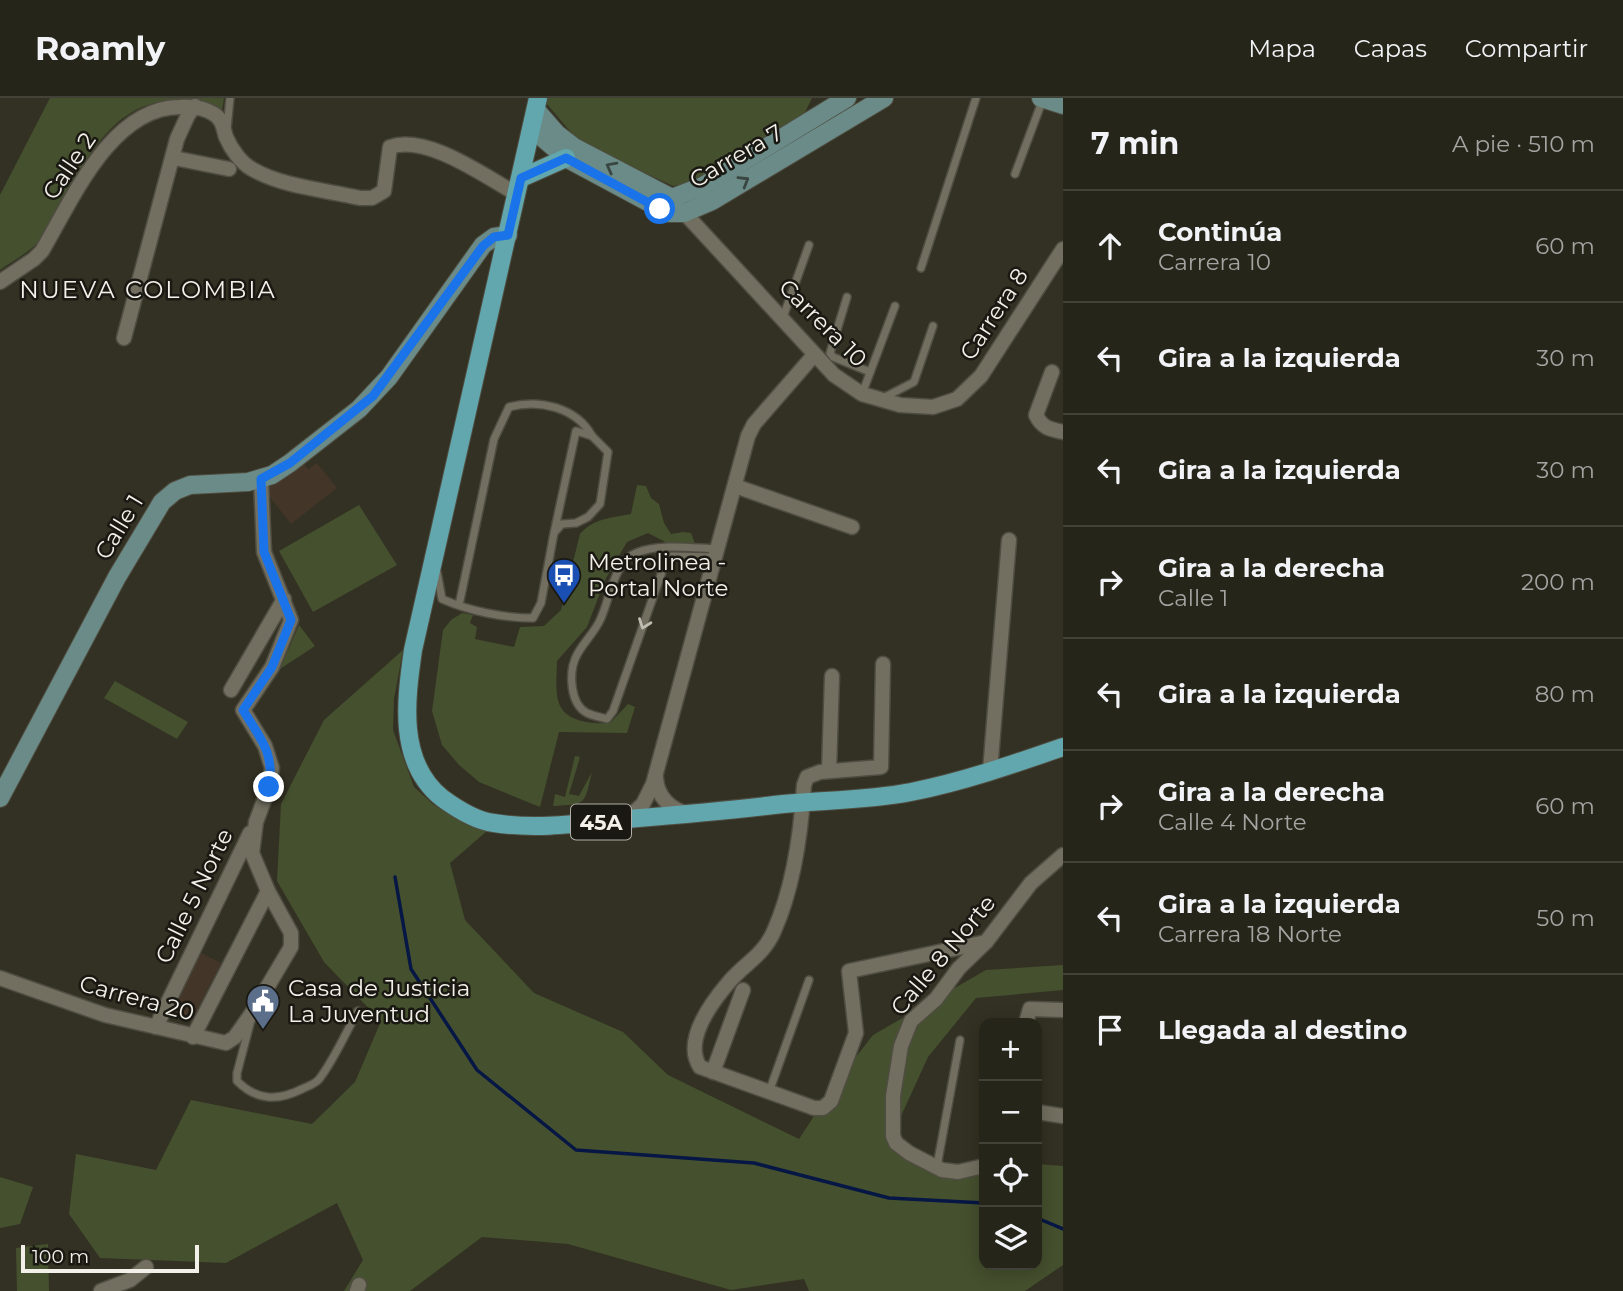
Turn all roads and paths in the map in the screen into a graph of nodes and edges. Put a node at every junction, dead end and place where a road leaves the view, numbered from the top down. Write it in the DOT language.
graph roads {
  1 [pos="230,98"];
  2 [pos="847,98"];
  3 [pos="884,98"];
  4 [pos="976,98"];
  5 [pos="1042,98"];
  6 [pos="537,104"];
  7 [pos="1063,105"];
  8 [pos="195,106"];
  9 [pos="531,129"];
  10 [pos="226,137"];
  11 [pos="570,152"];
  12 [pos="174,158"];
  13 [pos="229,169"];
  14 [pos="1016,174"];
  15 [pos="519,186"];
  16 [pos="672,198"];
  17 [pos="684,213"];
  18 [pos="508,235"];
  19 [pos="809,245"];
  20 [pos="1063,249"];
  21 [pos="921,268"];
  22 [pos="0,282"];
  23 [pos="847,297"];
  24 [pos="895,306"];
  25 [pos="782,320"];
  26 [pos="933,327"];
  27 [pos="124,338"];
  28 [pos="814,355"];
  29 [pos="870,372"];
  30 [pos="1052,372"];
  31 [pos="862,394"];
  32 [pos="957,398"];
  33 [pos="879,401"];
  34 [pos="1063,432"];
  35 [pos="592,436"];
  36 [pos="261,479"];
  37 [pos="735,486"];
  38 [pos="852,527"];
  39 [pos="554,533"];
  40 [pos="1009,540"];
  41 [pos="716,553"];
  42 [pos="434,558"];
  43 [pos="284,599"];
  44 [pos="459,605"];
  45 [pos="883,664"];
  46 [pos="832,676"];
  47 [pos="232,690"];
  48 [pos="1063,747"];
  49 [pos="990,771"];
  50 [pos="829,772"];
  51 [pos="655,773"];
  52 [pos="0,798"];
  53 [pos="803,803"];
  54 [pos="693,815"];
  55 [pos="627,819"];
  56 [pos="256,822"];
  57 [pos="1063,855"];
  58 [pos="268,891"];
  59 [pos="986,942"];
  60 [pos="0,978"];
  61 [pos="809,980"];
  62 [pos="743,989"];
  63 [pos="1063,1010"];
  64 [pos="358,1011"];
  65 [pos="252,1013"];
  66 [pos="1028,1016"];
  67 [pos="156,1027"];
  68 [pos="193,1037"];
  69 [pos="960,1040"];
  70 [pos="707,1070"];
  71 [pos="769,1092"];
  72 [pos="1042,1113"];
  73 [pos="1063,1116"];
  74 [pos="937,1166"];
  75 [pos="979,1167"];
  76 [pos="146,1267"];
  77 [pos="101,1291"];
  1 -- 10 [label="lane"];
  2 -- 16 [label="street, Carrera 7"];
  17 -- 3 [label="street, Carrera 7, one-way"];
  4 -- 21 [label="lane"];
  5 -- 7 [label="street"];
  5 -- 14 [label="lane"];
  6 -- 9 [label="main road, 45A"];
  6 -- 11 [label="street, Carrera 10"];
  8 -- 10 [label="street"];
  8 -- 12 [label="street"];
  8 -- 22 [label="street, Calle 2"];
  9 -- 11 [label="street, Carrera 10"];
  9 -- 15 [label="main road, 45A"];
  10 -- 15 [label="street"];
  11 -- 15 [label="main road"];
  16 -- 11 [label="street, Carrera 10, one-way"];
  11 -- 17 [label="street, Carrera 10"];
  12 -- 13 [label="street"];
  12 -- 27 [label="street"];
  15 -- 18 [label="main road, 45A"];
  16 -- 17 [label="street, Carrera 10"];
  17 -- 25 [label="street, Carrera 10"];
  18 -- 36 [label="street, Calle 1"];
  18 -- 42 [label="main road, 45A"];
  19 -- 25 [label="lane"];
  20 -- 32 [label="street, Carrera 8"];
  23 -- 29 [label="lane"];
  24 -- 29 [label="lane"];
  25 -- 28 [label="street, Carrera 10"];
  26 -- 33 [label="lane"];
  28 -- 31 [label="street, Carrera 10"];
  28 -- 37 [label="street"];
  29 -- 31 [label="lane"];
  30 -- 34 [label="street"];
  31 -- 33 [label="street, Carrera 10"];
  32 -- 33 [label="street, Carrera 10"];
  35 -- 39 [label="lane"];
  35 -- 39 [label="lane"];
  35 -- 44 [label="lane"];
  36 -- 43 [label="street"];
  36 -- 52 [label="street, Calle 1"];
  37 -- 38 [label="street"];
  37 -- 41 [label="street"];
  39 -- 44 [label="lane"];
  40 -- 49 [label="street"];
  41 -- 41 [label="lane, one-way"];
  41 -- 51 [label="street"];
  42 -- 44 [label="lane"];
  42 -- 55 [label="main road, 45A"];
  43 -- 47 [label="street"];
  43 -- 56 [label="street"];
  45 -- 50 [label="street"];
  46 -- 50 [label="street"];
  48 -- 49 [label="main road, 45A"];
  49 -- 53 [label="main road, 45A"];
  50 -- 53 [label="street"];
  51 -- 54 [label="street"];
  51 -- 55 [label="street"];
  53 -- 54 [label="main road, 45A"];
  53 -- 70 [label="street"];
  54 -- 55 [label="main road, 45A"];
  56 -- 58 [label="street"];
  56 -- 67 [label="street, Calle 5 Norte"];
  57 -- 59 [label="street, Calle 8 Norte"];
  58 -- 65 [label="street"];
  58 -- 68 [label="street"];
  59 -- 71 [label="street"];
  59 -- 74 [label="street, Calle 8 Norte"];
  60 -- 67 [label="street, Carrera 20"];
  61 -- 71 [label="lane"];
  62 -- 70 [label="street"];
  63 -- 66 [label="street"];
  64 -- 65 [label="lane"];
  65 -- 68 [label="street, Carrera 20"];
  67 -- 68 [label="street, Carrera 20"];
  69 -- 74 [label="lane"];
  70 -- 71 [label="street"];
  72 -- 73 [label="street"];
  74 -- 75 [label="street"];
  76 -- 77 [label="street"];
}
